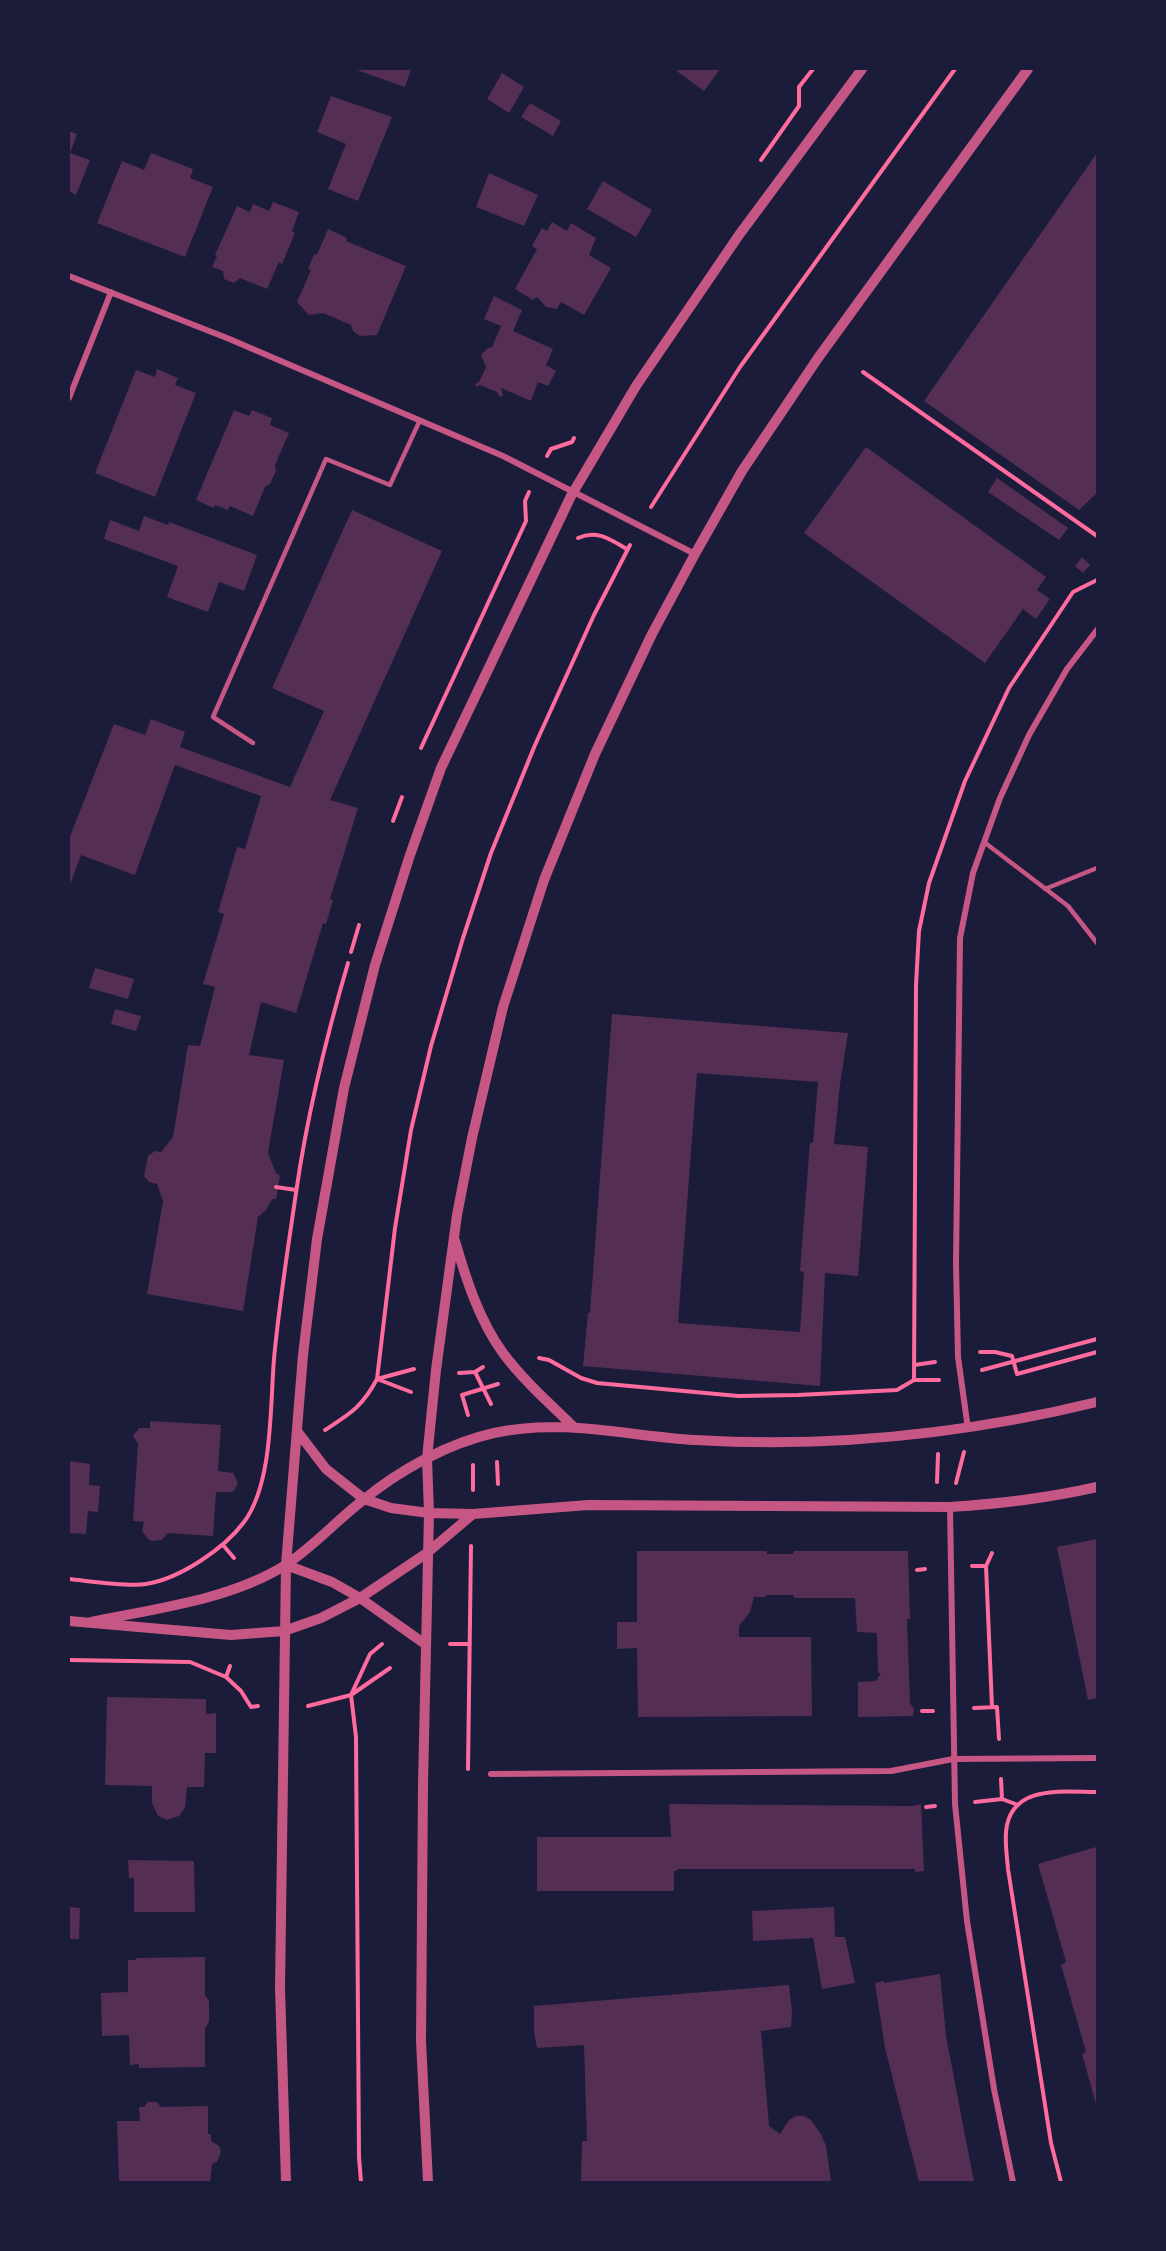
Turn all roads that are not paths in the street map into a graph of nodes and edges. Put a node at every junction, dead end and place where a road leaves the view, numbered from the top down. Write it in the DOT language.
graph roads {
  1 [pos="862,69"];
  2 [pos="1028,69"];
  3 [pos="69,276"];
  4 [pos="111,292"];
  5 [pos="69,398"];
  6 [pos="420,420"];
  7 [pos="574,491"];
  8 [pos="695,554"];
  9 [pos="1097,630"];
  10 [pos="253,742"];
  11 [pos="983,842"];
  12 [pos="1097,868"];
  13 [pos="1045,889"];
  14 [pos="1097,944"];
  15 [pos="454,1238"];
  16 [pos="1097,1402"];
  17 [pos="574,1427"];
  18 [pos="968,1429"];
  19 [pos="297,1431"];
  20 [pos="427,1458"];
  21 [pos="1097,1486"];
  22 [pos="364,1499"];
  23 [pos="950,1507"];
  24 [pos="429,1513"];
  25 [pos="472,1514"];
  26 [pos="427,1553"];
  27 [pos="286,1565"];
  28 [pos="360,1598"];
  29 [pos="69,1621"];
  30 [pos="91,1622"];
  31 [pos="284,1631"];
  32 [pos="425,1644"];
  33 [pos="1097,1758"];
  34 [pos="953,1759"];
  35 [pos="491,1773"];
  36 [pos="286,2182"];
  37 [pos="428,2182"];
  38 [pos="1013,2182"];
  1 -- 7 [label="street"];
  2 -- 8 [label="street"];
  3 -- 4 [label="street"];
  4 -- 5 [label="street"];
  4 -- 6 [label="street"];
  6 -- 7 [label="street"];
  6 -- 10 [label="lane"];
  7 -- 8 [label="street"];
  7 -- 19 [label="street"];
  8 -- 15 [label="street"];
  9 -- 11 [label="street"];
  11 -- 13 [label="lane"];
  11 -- 18 [label="street"];
  12 -- 13 [label="lane"];
  13 -- 14 [label="lane"];
  15 -- 17 [label="street"];
  15 -- 20 [label="street"];
  16 -- 18 [label="street"];
  17 -- 18 [label="street"];
  17 -- 20 [label="street"];
  19 -- 22 [label="street"];
  19 -- 27 [label="street"];
  20 -- 22 [label="street"];
  20 -- 24 [label="street"];
  21 -- 23 [label="street"];
  22 -- 24 [label="street"];
  22 -- 27 [label="street"];
  23 -- 25 [label="street"];
  23 -- 34 [label="street"];
  24 -- 25 [label="street"];
  24 -- 26 [label="street"];
  25 -- 26 [label="street"];
  26 -- 28 [label="street"];
  26 -- 32 [label="street"];
  27 -- 28 [label="street"];
  27 -- 30 [label="street"];
  27 -- 31 [label="street"];
  28 -- 31 [label="street"];
  28 -- 32 [label="street"];
  29 -- 30 [label="street"];
  30 -- 31 [label="street"];
  31 -- 36 [label="street"];
  32 -- 37 [label="street"];
  33 -- 34 [label="street"];
  34 -- 35 [label="street"];
  34 -- 38 [label="street"];
}
